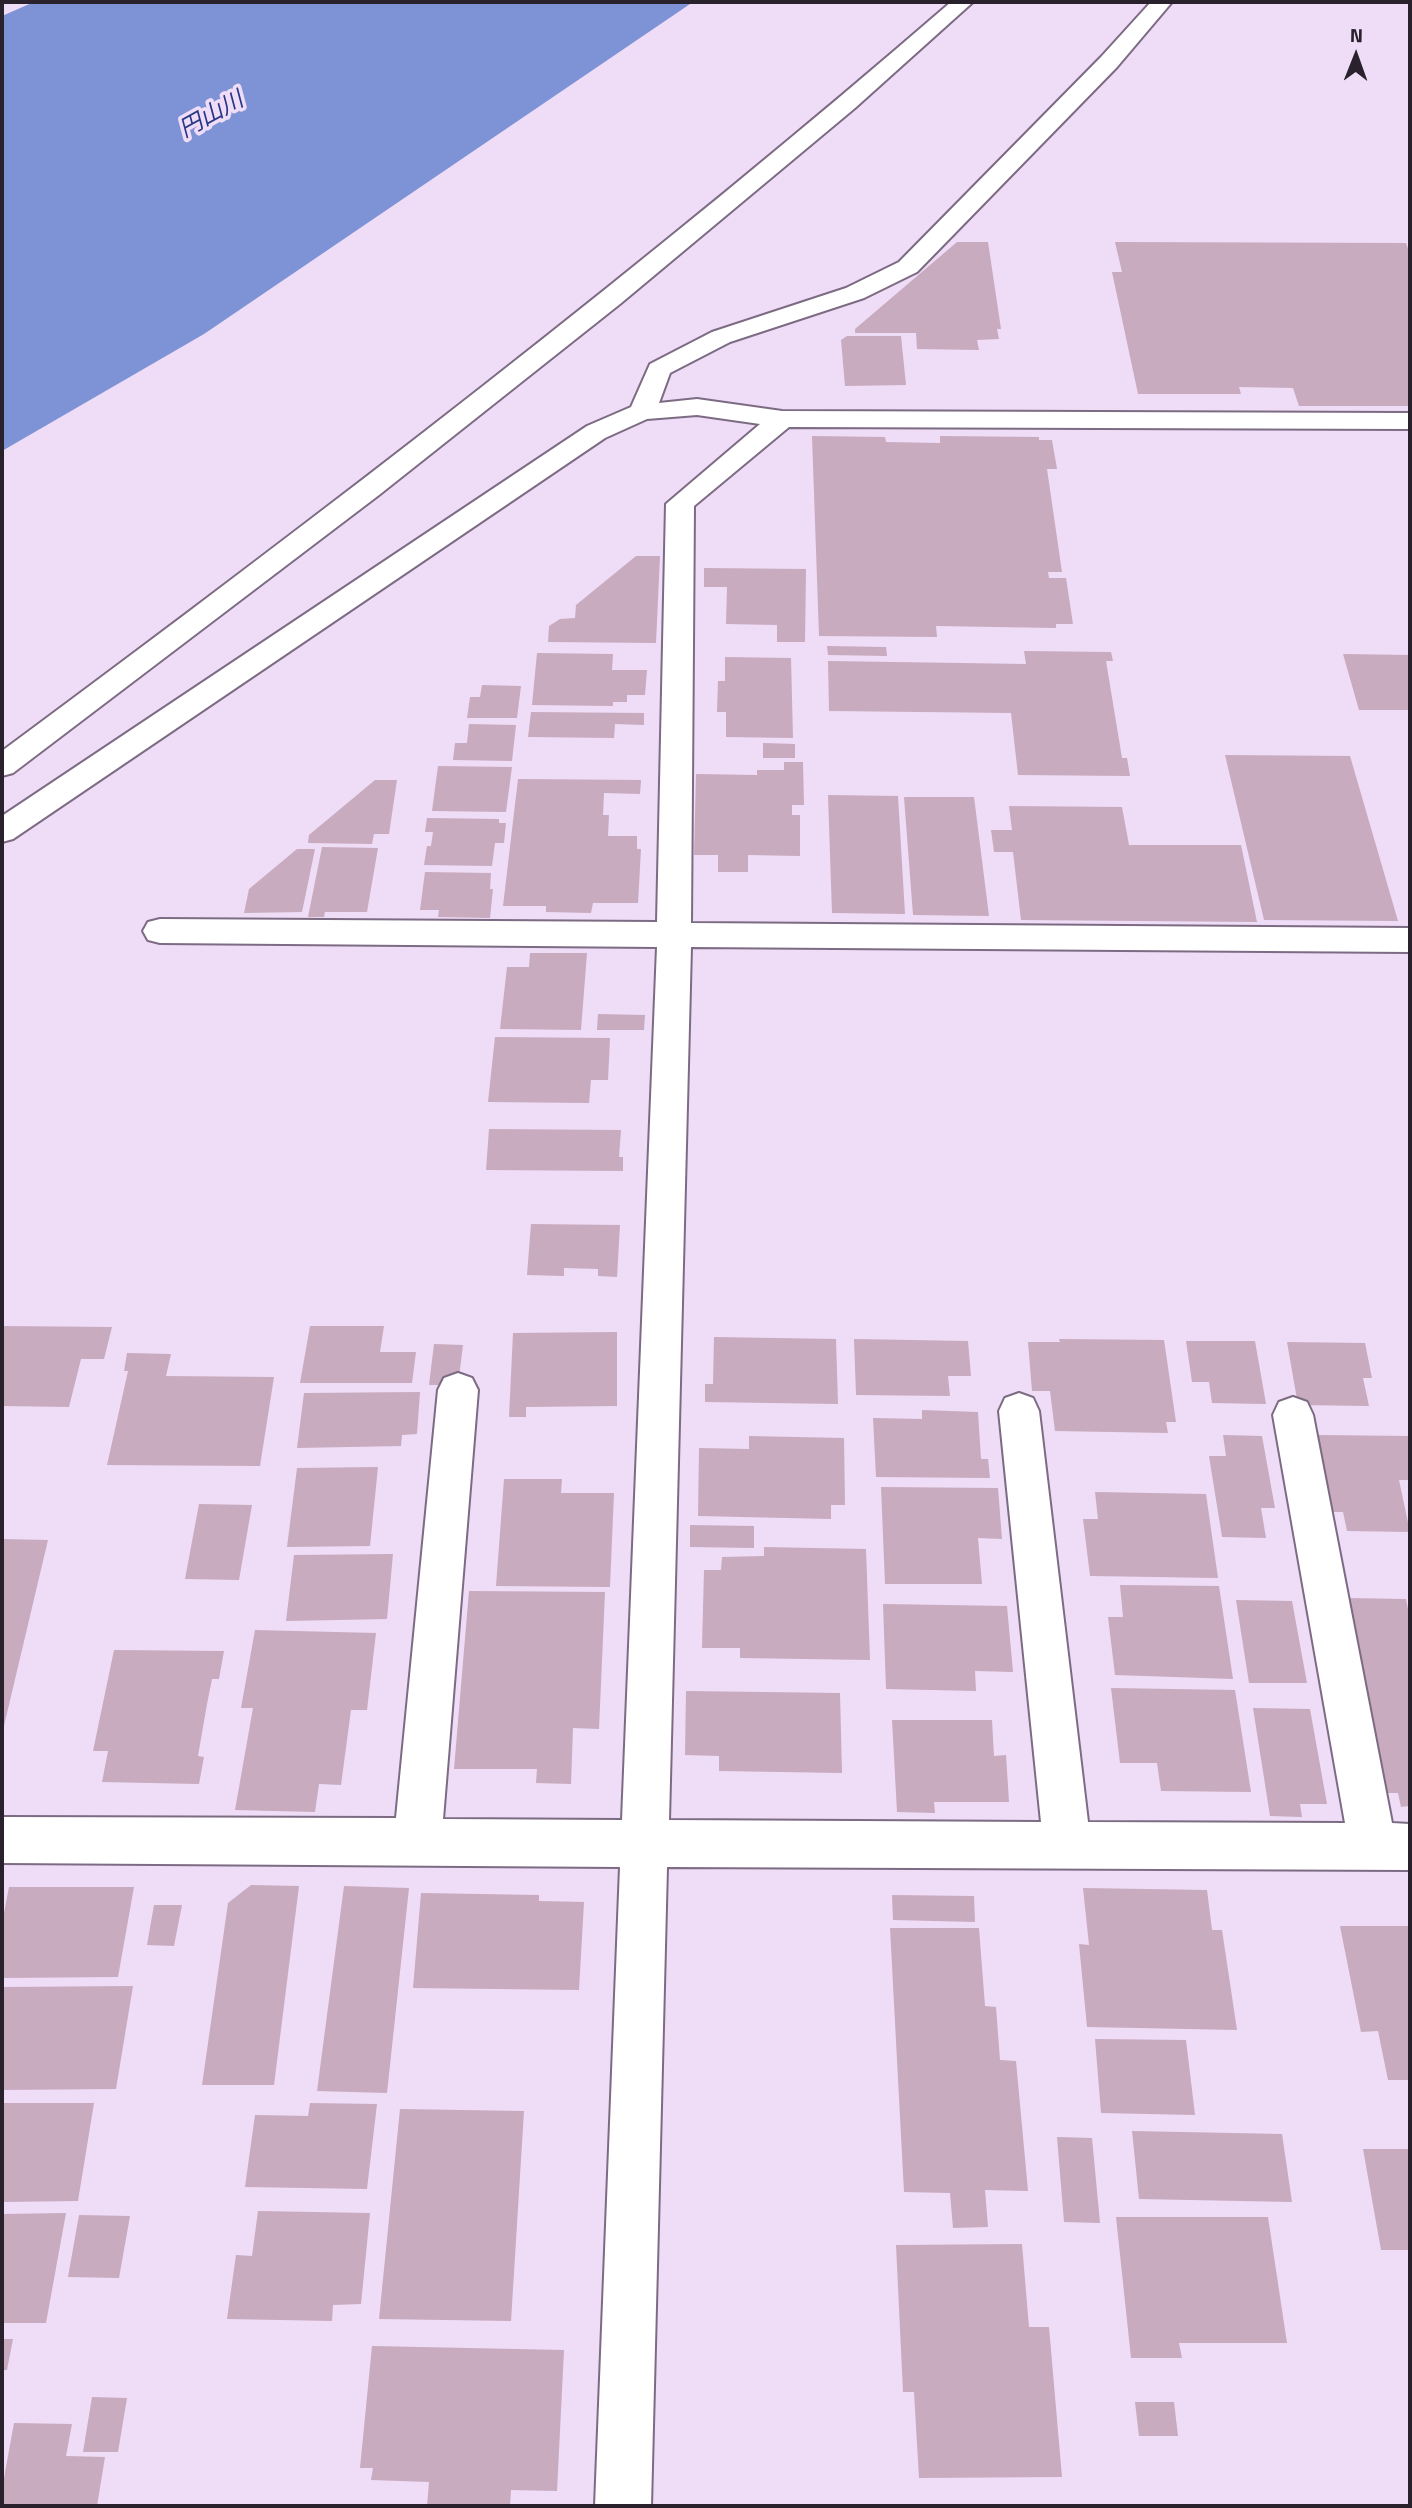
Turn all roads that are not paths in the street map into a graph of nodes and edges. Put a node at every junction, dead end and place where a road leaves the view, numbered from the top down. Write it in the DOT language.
graph roads {
  1 [pos="962,2"];
  2 [pos="1162,2"];
  3 [pos="642,412"];
  4 [pos="782,419"];
  5 [pos="1410,421"];
  6 [pos="2,765"];
  7 [pos="2,831"];
  8 [pos="160,931"];
  9 [pos="674,936"];
  10 [pos="1410,940"];
  11 [pos="458,1390"];
  12 [pos="1019,1411"];
  13 [pos="1293,1415"];
  14 [pos="2,1840"];
  15 [pos="643,1843"];
  16 [pos="417,1844"];
  17 [pos="1067,1847"];
  18 [pos="1391,1847"];
  19 [pos="623,2506"];
  1 -- 6 [label="street"];
  2 -- 3 [label="street"];
  3 -- 4 [label="street"];
  3 -- 7 [label="street"];
  4 -- 5 [label="street"];
  4 -- 9 [label="street"];
  8 -- 9 [label="street"];
  9 -- 10 [label="street"];
  9 -- 15 [label="street"];
  11 -- 16 [label="street"];
  12 -- 17 [label="street"];
  13 -- 18 [label="street"];
  14 -- 16 [label="street"];
  15 -- 16 [label="street"];
  15 -- 17 [label="street"];
  15 -- 19 [label="street"];
  17 -- 18 [label="street"];
}
